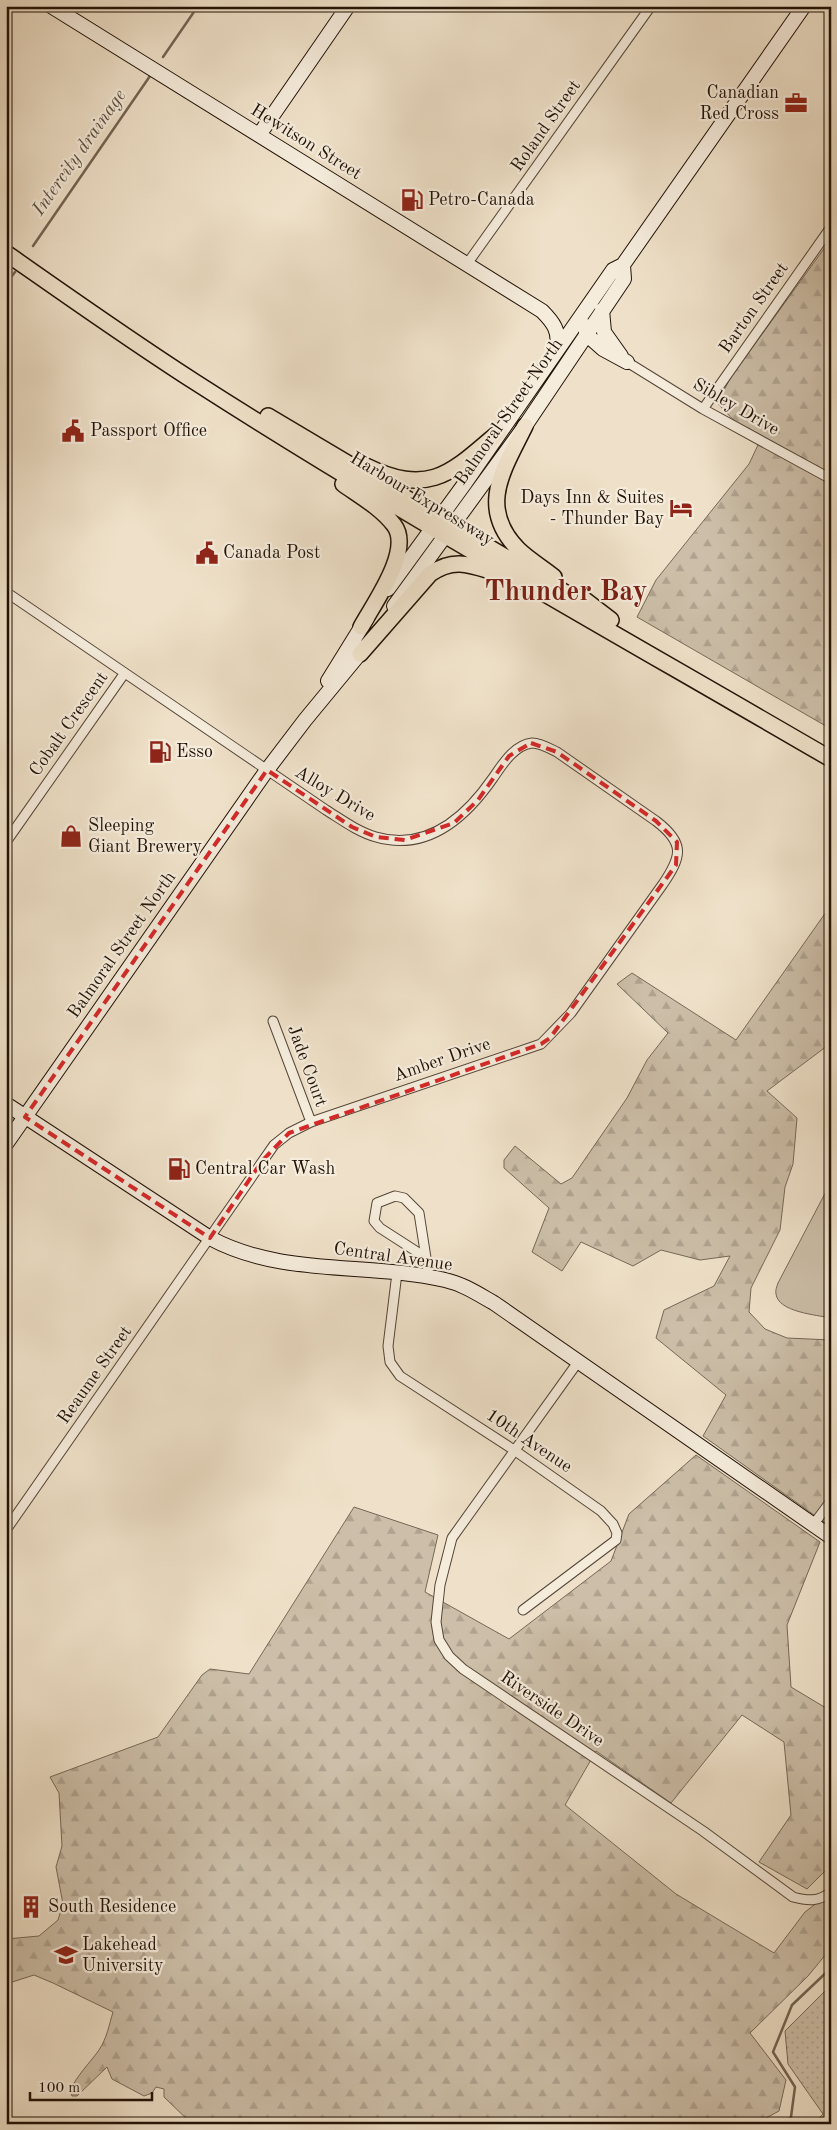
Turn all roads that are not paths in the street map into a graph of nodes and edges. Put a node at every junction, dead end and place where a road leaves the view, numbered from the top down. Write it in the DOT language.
graph roads {
  1 [pos="51,6"];
  2 [pos="348,6"];
  3 [pos="651,6"];
  4 [pos="804,6"];
  5 [pos="259,135"];
  6 [pos="831,227"];
  7 [pos="6,243"];
  8 [pos="6,253"];
  9 [pos="467,264"];
  10 [pos="623,265"];
  11 [pos="602,310"];
  12 [pos="542,311"];
  13 [pos="571,328"];
  14 [pos="586,334"];
  15 [pos="557,348"];
  16 [pos="627,362"];
  17 [pos="540,403"];
  18 [pos="703,408"];
  19 [pos="525,426"];
  20 [pos="265,427"];
  21 [pos="291,430"];
  22 [pos="499,432"];
  23 [pos="831,479"];
  24 [pos="442,527"];
  25 [pos="528,583"];
  26 [pos="6,592"];
  27 [pos="611,620"];
  28 [pos="362,627"];
  29 [pos="360,654"];
  30 [pos="124,674"];
  31 [pos="305,720"];
  32 [pos="831,748"];
  33 [pos="831,759"];
  34 [pos="267,770"];
  35 [pos="6,842"];
  36 [pos="664,884"];
  37 [pos="273,1021"];
  38 [pos="6,1104"];
  39 [pos="25,1117"];
  40 [pos="310,1122"];
  41 [pos="6,1144"];
  42 [pos="210,1238"];
  43 [pos="425,1257"];
  44 [pos="398,1273"];
  45 [pos="430,1277"];
  46 [pos="578,1362"];
  47 [pos="514,1450"];
  48 [pos="831,1501"];
  49 [pos="813,1525"];
  50 [pos="6,1530"];
  51 [pos="831,1537"];
  52 [pos="524,1610"];
  53 [pos="831,1892"];
  1 -- 5 [label="main road, Hewitson Street"];
  2 -- 5 [label="main road"];
  3 -- 9 [label="street, Roland Street"];
  4 -- 10 [label="main road, Balmoral Street North"];
  5 -- 9 [label="main road, Hewitson Street"];
  6 -- 18 [label="street, Barton Street"];
  7 -- 21 [label="main road, Harbour Expressway"];
  8 -- 20 [label="main road, Harbour Expressway"];
  9 -- 12 [label="main road, Hewitson Street"];
  10 -- 11 [label="main road, Balmoral Street North"];
  10 -- 13 [label="main road, Balmoral Street North"];
  10 -- 14 [label="main road"];
  11 -- 14 [label="main road, Balmoral Street North"];
  11 -- 16 [label="main road"];
  12 -- 13 [label="main road, Hewitson Street"];
  12 -- 15 [label="main road"];
  13 -- 15 [label="main road, Balmoral Street North"];
  13 -- 17 [label="main road"];
  14 -- 16 [label="main road"];
  14 -- 17 [label="main road, Balmoral Street North"];
  15 -- 22 [label="main road, Balmoral Street North"];
  16 -- 18 [label="street, Sibley Drive"];
  17 -- 19 [label="main road, Balmoral Street North"];
  18 -- 23 [label="street, Sibley Drive"];
  19 -- 24 [label="main road, Balmoral Street North"];
  19 -- 27 [label="main road"];
  20 -- 24 [label="main road, Harbour Expressway"];
  20 -- 28 [label="main road"];
  21 -- 22 [label="main road"];
  21 -- 24 [label="main road, Harbour Expressway"];
  22 -- 24 [label="main road, Balmoral Street North"];
  24 -- 25 [label="main road, Harbour Expressway"];
  24 -- 27 [label="main road, Harbour Expressway"];
  24 -- 28 [label="main road, Balmoral Street North"];
  24 -- 29 [label="main road, Balmoral Street North"];
  25 -- 29 [label="main road"];
  25 -- 33 [label="main road, Harbour Expressway"];
  26 -- 30 [label="street, Alloy Drive"];
  27 -- 32 [label="main road, Harbour Expressway"];
  28 -- 31 [label="main road, Balmoral Street North"];
  29 -- 31 [label="main road, Balmoral Street North"];
  30 -- 34 [label="street, Alloy Drive"];
  30 -- 35 [label="street, Cobalt Crescent"];
  31 -- 34 [label="main road, Balmoral Street North"];
  34 -- 36 [label="street, Alloy Drive"];
  34 -- 39 [label="main road, Balmoral Street North"];
  36 -- 40 [label="street, Amber Drive"];
  37 -- 40 [label="street, Jade Court"];
  38 -- 39 [label="main road, Central Avenue"];
  39 -- 41 [label="main road, Balmoral Street North"];
  39 -- 42 [label="main road, Central Avenue"];
  40 -- 42 [label="street, Amber Drive"];
  42 -- 44 [label="main road, Central Avenue"];
  42 -- 50 [label="street, Reaume Street"];
  43 -- 43 [label="street"];
  43 -- 45 [label="street"];
  44 -- 45 [label="main road, Central Avenue"];
  44 -- 47 [label="street, 10th Avenue"];
  45 -- 46 [label="main road, Central Avenue"];
  46 -- 47 [label="street, Riverside Drive"];
  46 -- 49 [label="main road, Central Avenue"];
  47 -- 52 [label="street, 10th Avenue"];
  47 -- 53 [label="street, Riverside Drive"];
  48 -- 49 [label="street"];
  49 -- 51 [label="main road, Central Avenue"];
}
